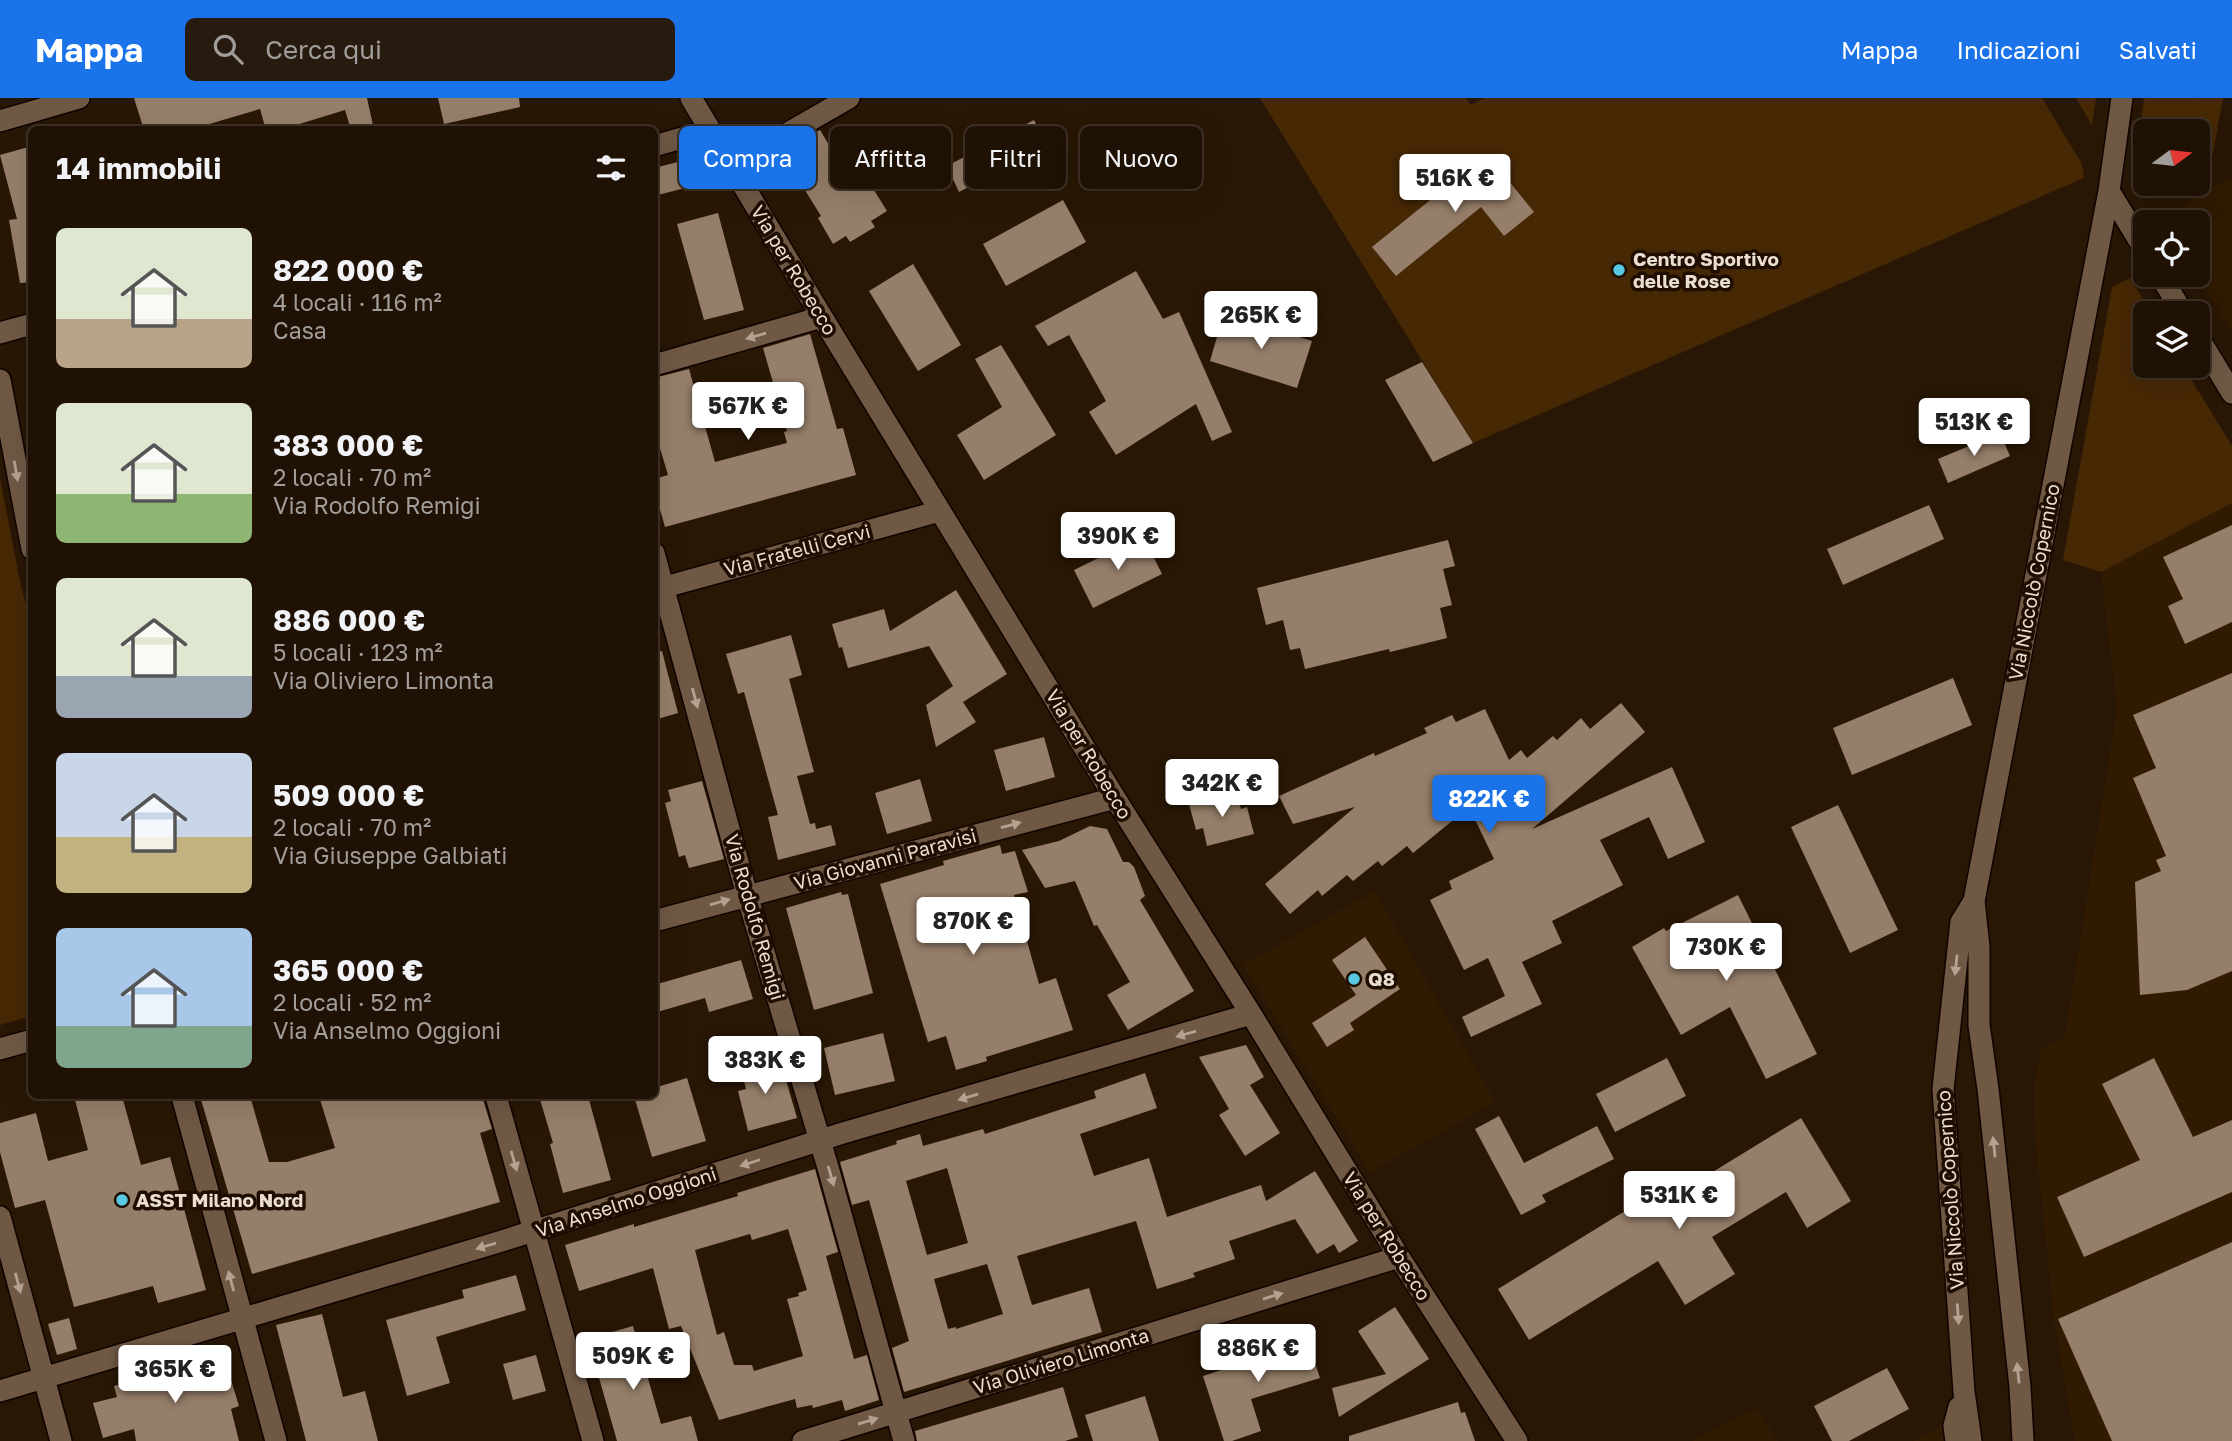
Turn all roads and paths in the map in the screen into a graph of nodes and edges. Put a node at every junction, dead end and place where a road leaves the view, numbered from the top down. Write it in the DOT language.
graph roads {
  1 [pos="79,98"];
  2 [pos="691,98"];
  3 [pos="849,98"];
  4 [pos="2122,98"];
  5 [pos="0,121"];
  6 [pos="708,126"];
  7 [pos="800,126"];
  8 [pos="679,139"];
  9 [pos="658,145"];
  10 [pos="746,189"];
  11 [pos="2109,191"];
  12 [pos="2133,231"];
  13 [pos="822,317"];
  14 [pos="28,325"];
  15 [pos="0,333"];
  16 [pos="2210,357"];
  17 [pos="658,364"];
  18 [pos="0,380"];
  19 [pos="2232,393"];
  20 [pos="940,511"];
  21 [pos="28,528"];
  22 [pos="660,589"];
  23 [pos="1115,798"];
  24 [pos="747,895"];
  25 [pos="1974,901"];
  26 [pos="658,919"];
  27 [pos="1251,1014"];
  28 [pos="28,1041"];
  29 [pos="0,1049"];
  30 [pos="183,1099"];
  31 [pos="496,1099"];
  32 [pos="820,1140"];
  33 [pos="0,1217"];
  34 [pos="534,1231"];
  35 [pos="1399,1257"];
  36 [pos="241,1318"];
  37 [pos="44,1378"];
  38 [pos="0,1391"];
  39 [pos="1964,1392"];
  40 [pos="897,1411"];
  41 [pos="2022,1416"];
  42 [pos="61,1441"];
  43 [pos="276,1441"];
  44 [pos="593,1441"];
  45 [pos="803,1441"];
  46 [pos="904,1441"];
  47 [pos="1517,1441"];
  48 [pos="1956,1441"];
  49 [pos="1971,1441"];
  50 [pos="2023,1441"];
  51 [pos="2031,1441"];
  1 -- 5 [label="street"];
  2 -- 6 [label="street, Via per Robecco"];
  3 -- 7 [label="street"];
  4 -- 11 [label="street, Via Niccolò Copernico"];
  8 -- 9 [label="street"];
  10 -- 13 [label="street, Via per Robecco"];
  11 -- 12 [label="street"];
  11 -- 25 [label="street, Via Niccolò Copernico"];
  13 -- 17 [label="street, one-way"];
  13 -- 20 [label="street, Via per Robecco"];
  14 -- 15 [label="street"];
  16 -- 19 [label="street"];
  18 -- 21 [label="street, one-way"];
  20 -- 22 [label="street, Via Fratelli Cervi"];
  20 -- 23 [label="street, Via per Robecco"];
  22 -- 24 [label="street, Via Rodolfo Remigi, one-way"];
  24 -- 23 [label="street, Via Giovanni Paravisi, one-way"];
  23 -- 27 [label="street, Via per Robecco"];
  26 -- 24 [label="street, Via Giovanni Paravisi, one-way"];
  24 -- 32 [label="street, Via Rodolfo Remigi"];
  25 -- 39 [label="street, Via Niccolò Copernico, one-way"];
  41 -- 25 [label="street, Via Niccolò Copernico, one-way"];
  27 -- 32 [label="street, Via Anselmo Oggioni, one-way"];
  27 -- 35 [label="street, Via per Robecco"];
  28 -- 29 [label="street"];
  36 -- 30 [label="street, one-way"];
  31 -- 34 [label="street, one-way"];
  32 -- 34 [label="street, Via Anselmo Oggioni, one-way"];
  32 -- 40 [label="street, Via Rodolfo Remigi, one-way"];
  33 -- 37 [label="street, one-way"];
  34 -- 36 [label="street, Via Anselmo Oggioni, one-way"];
  34 -- 44 [label="street"];
  40 -- 35 [label="street, Via Oliviero Limonta, one-way"];
  35 -- 47 [label="street, Via per Robecco"];
  36 -- 37 [label="street, Via Anselmo Oggioni"];
  36 -- 43 [label="street"];
  37 -- 38 [label="street, Via Anselmo Oggioni"];
  37 -- 42 [label="street"];
  39 -- 48 [label="street"];
  39 -- 49 [label="street, Via Niccolò Copernico"];
  45 -- 40 [label="street, Via Oliviero Limonta, one-way"];
  40 -- 46 [label="street, Via Rodolfo Remigi"];
  41 -- 50 [label="street, Via Niccolò Copernico"];
  41 -- 51 [label="street"];
}
